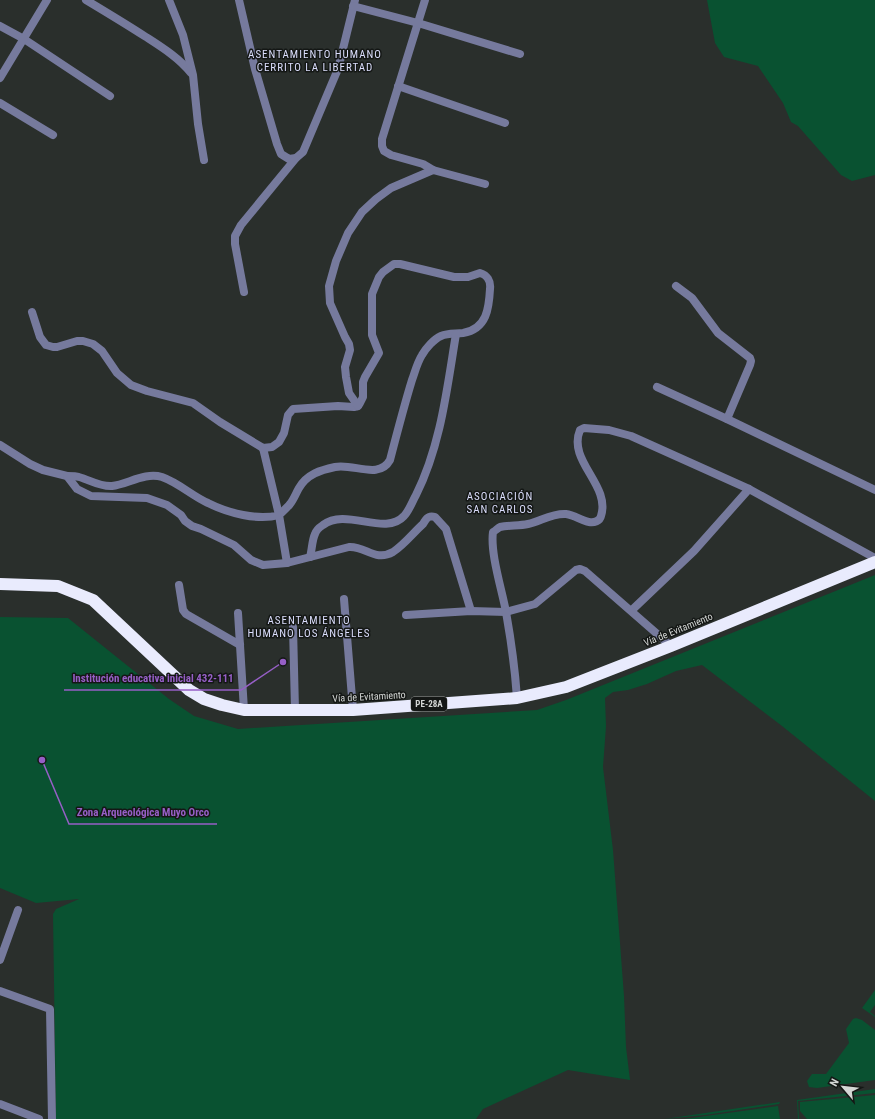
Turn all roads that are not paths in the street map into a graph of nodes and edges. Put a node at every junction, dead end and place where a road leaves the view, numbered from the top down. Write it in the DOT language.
graph roads {
  1 [pos="47,0"];
  2 [pos="86,0"];
  3 [pos="169,0"];
  4 [pos="239,0"];
  5 [pos="425,0"];
  6 [pos="354,3"];
  7 [pos="418,23"];
  8 [pos="0,26"];
  9 [pos="24,39"];
  10 [pos="520,54"];
  11 [pos="193,75"];
  12 [pos="0,78"];
  13 [pos="398,86"];
  14 [pos="110,96"];
  15 [pos="0,103"];
  16 [pos="505,123"];
  17 [pos="53,135"];
  18 [pos="296,158"];
  19 [pos="204,160"];
  20 [pos="433,170"];
  21 [pos="485,184"];
  22 [pos="676,286"];
  23 [pos="244,292"];
  24 [pos="32,312"];
  25 [pos="456,334"];
  26 [pos="657,387"];
  27 [pos="358,406"];
  28 [pos="727,419"];
  29 [pos="0,445"];
  30 [pos="263,448"];
  31 [pos="67,476"];
  32 [pos="749,489"];
  33 [pos="875,490"];
  34 [pos="279,515"];
  35 [pos="310,558"];
  36 [pos="875,558"];
  37 [pos="875,562"];
  38 [pos="287,563"];
  39 [pos="0,584"];
  40 [pos="179,585"];
  41 [pos="344,598"];
  42 [pos="632,610"];
  43 [pos="470,611"];
  44 [pos="506,612"];
  45 [pos="238,613"];
  46 [pos="406,615"];
  47 [pos="293,627"];
  48 [pos="240,644"];
  49 [pos="671,646"];
  50 [pos="517,698"];
  51 [pos="244,710"];
  52 [pos="295,710"];
  53 [pos="353,710"];
  54 [pos="18,910"];
  55 [pos="0,960"];
  56 [pos="0,991"];
  57 [pos="0,1104"];
  58 [pos="22,1116"];
  59 [pos="39,1119"];
  60 [pos="52,1119"];
  1 -- 9 [label="street"];
  2 -- 11 [label="street"];
  3 -- 11 [label="street"];
  4 -- 18 [label="street"];
  5 -- 7 [label="street"];
  6 -- 7 [label="street"];
  6 -- 18 [label="street"];
  7 -- 10 [label="street"];
  7 -- 13 [label="street"];
  8 -- 9 [label="street"];
  9 -- 12 [label="street"];
  9 -- 14 [label="street"];
  11 -- 19 [label="street"];
  13 -- 16 [label="street"];
  13 -- 20 [label="street"];
  15 -- 17 [label="street"];
  18 -- 23 [label="street"];
  20 -- 21 [label="street"];
  20 -- 27 [label="street"];
  22 -- 28 [label="street"];
  24 -- 30 [label="street"];
  25 -- 27 [label="street"];
  25 -- 34 [label="street"];
  25 -- 35 [label="street"];
  26 -- 28 [label="street"];
  27 -- 30 [label="street"];
  28 -- 33 [label="street"];
  29 -- 31 [label="street"];
  30 -- 34 [label="street"];
  31 -- 34 [label="street"];
  31 -- 38 [label="street"];
  32 -- 36 [label="street"];
  32 -- 42 [label="street"];
  32 -- 44 [label="street"];
  34 -- 38 [label="street"];
  35 -- 38 [label="street"];
  35 -- 43 [label="street"];
  37 -- 49 [label="highway, Vía de Evitamiento / PE-28A"];
  39 -- 51 [label="highway, Vía de Evitamiento / PE-28A"];
  40 -- 48 [label="street"];
  41 -- 53 [label="street"];
  42 -- 44 [label="street"];
  42 -- 49 [label="street"];
  43 -- 44 [label="street"];
  43 -- 46 [label="street"];
  44 -- 50 [label="street"];
  45 -- 48 [label="street"];
  47 -- 52 [label="street"];
  48 -- 51 [label="street"];
  49 -- 50 [label="highway, Vía de Evitamiento / PE-28A"];
  50 -- 53 [label="highway, Vía de Evitamiento / PE-28A"];
  51 -- 52 [label="highway, Vía de Evitamiento / PE-28A"];
  52 -- 53 [label="highway, Vía de Evitamiento / PE-28A"];
  54 -- 55 [label="street"];
  56 -- 60 [label="street"];
  57 -- 58 [label="street"];
  58 -- 59 [label="street"];
}
